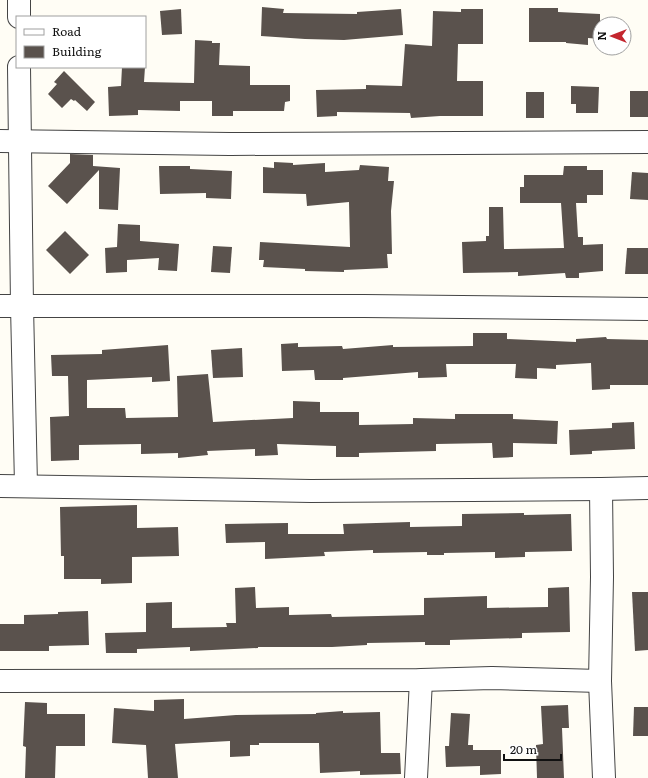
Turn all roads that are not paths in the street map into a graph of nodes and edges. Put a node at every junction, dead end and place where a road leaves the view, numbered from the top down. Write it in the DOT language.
graph roads {
  1 [pos="19,0"];
  2 [pos="19,16"];
  3 [pos="19,68"];
  4 [pos="10,141"];
  5 [pos="648,142"];
  6 [pos="0,306"];
  7 [pos="22,306"];
  8 [pos="648,309"];
  9 [pos="0,486"];
  10 [pos="26,486"];
  11 [pos="648,488"];
  12 [pos="601,490"];
  13 [pos="0,680"];
  14 [pos="421,680"];
  15 [pos="600,681"];
  16 [pos="416,778"];
  17 [pos="604,778"];
  1 -- 2 [label="street"];
  3 -- 4 [label="street"];
  4 -- 5 [label="street"];
  4 -- 7 [label="street"];
  6 -- 7 [label="street"];
  7 -- 8 [label="street"];
  7 -- 10 [label="street"];
  9 -- 10 [label="street"];
  10 -- 12 [label="street"];
  11 -- 12 [label="street"];
  12 -- 15 [label="street"];
  13 -- 14 [label="street"];
  14 -- 15 [label="street"];
  14 -- 16 [label="street"];
  15 -- 17 [label="street"];
}
